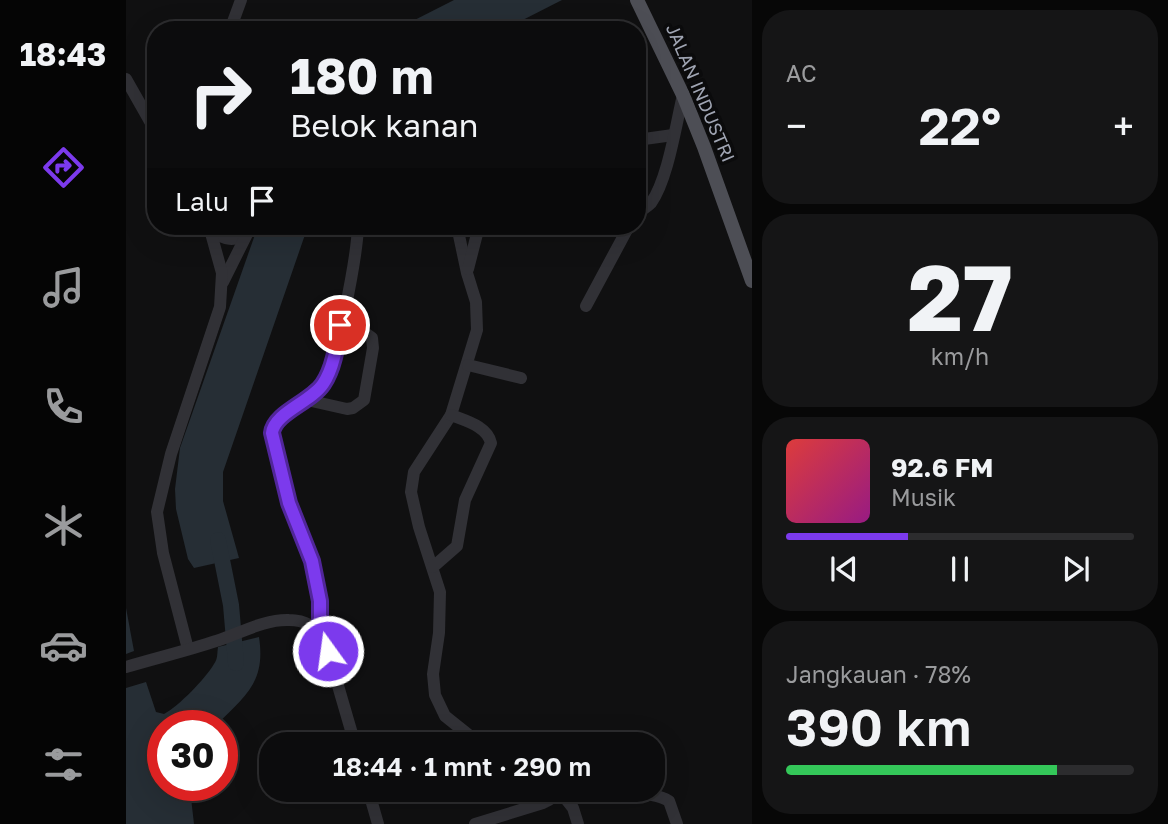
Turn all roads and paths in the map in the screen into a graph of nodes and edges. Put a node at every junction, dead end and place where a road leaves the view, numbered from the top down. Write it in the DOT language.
graph roads {
  1 [pos="241,0"];
  2 [pos="637,0"];
  3 [pos="233,21"];
  4 [pos="127,82"];
  5 [pos="683,95"];
  6 [pos="147,116"];
  7 [pos="673,135"];
  8 [pos="646,139"];
  9 [pos="646,208"];
  10 [pos="212,235"];
  11 [pos="218,235"];
  12 [pos="243,235"];
  13 [pos="247,235"];
  14 [pos="356,235"];
  15 [pos="459,235"];
  16 [pos="477,235"];
  17 [pos="624,235"];
  18 [pos="748,258"];
  19 [pos="467,273"];
  20 [pos="751,281"];
  21 [pos="223,282"];
  22 [pos="586,306"];
  23 [pos="340,325"];
  24 [pos="468,365"];
  25 [pos="521,378"];
  26 [pos="307,400"];
  27 [pos="451,415"];
  28 [pos="433,566"];
  29 [pos="320,633"];
  30 [pos="188,649"];
  31 [pos="126,667"];
  32 [pos="352,732"];
  33 [pos="465,732"];
  34 [pos="665,799"];
  35 [pos="372,802"];
  36 [pos="545,802"];
  37 [pos="569,802"];
  38 [pos="378,824"];
  39 [pos="475,824"];
  40 [pos="578,824"];
  41 [pos="677,824"];
  1 -- 3 [label="street"];
  2 -- 5 [label="main road, JALAN INDUSTRI"];
  4 -- 6 [label="street"];
  5 -- 7 [label="street"];
  5 -- 18 [label="main road, JALAN INDUSTRI"];
  7 -- 8 [label="street"];
  7 -- 9 [label="street"];
  10 -- 21 [label="street"];
  11 -- 12 [label="street"];
  13 -- 21 [label="street"];
  14 -- 23 [label="street"];
  15 -- 19 [label="street"];
  16 -- 19 [label="street"];
  17 -- 22 [label="street"];
  18 -- 20 [label="main road, JALAN INDUSTRI"];
  19 -- 24 [label="street"];
  21 -- 30 [label="street"];
  23 -- 26 [label="street"];
  23 -- 26 [label="street"];
  24 -- 25 [label="street"];
  24 -- 27 [label="street"];
  26 -- 29 [label="street"];
  27 -- 28 [label="street"];
  27 -- 28 [label="street"];
  28 -- 33 [label="street"];
  29 -- 30 [label="street"];
  29 -- 32 [label="street"];
  30 -- 31 [label="street"];
  34 -- 41 [label="street"];
  35 -- 38 [label="street"];
  36 -- 39 [label="street"];
  37 -- 40 [label="street"];
}
